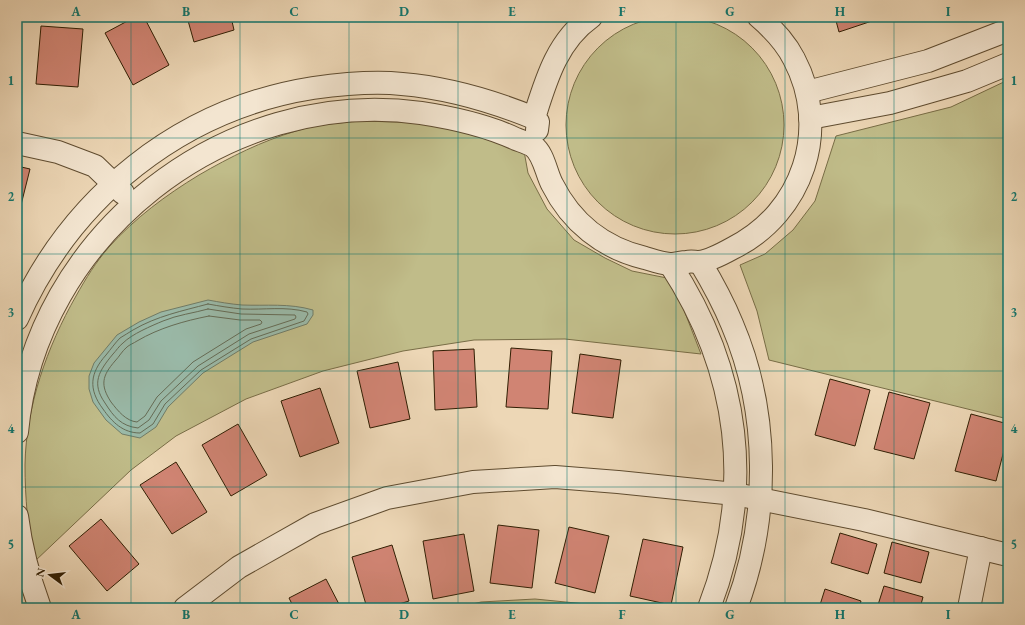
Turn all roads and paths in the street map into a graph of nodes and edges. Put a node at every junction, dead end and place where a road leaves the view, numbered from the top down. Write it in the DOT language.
graph roads {
  1 [pos="591,17"];
  2 [pos="759,17"];
  3 [pos="1008,30"];
  4 [pos="1008,64"];
  5 [pos="807,92"];
  6 [pos="534,118"];
  7 [pos="810,118"];
  8 [pos="17,143"];
  9 [pos="534,147"];
  10 [pos="114,183"];
  11 [pos="134,204"];
  12 [pos="700,262"];
  13 [pos="670,264"];
  14 [pos="17,318"];
  15 [pos="17,329"];
  16 [pos="41,338"];
  17 [pos="17,432"];
  18 [pos="735,494"];
  19 [pos="760,499"];
  20 [pos="17,516"];
  21 [pos="981,548"];
  22 [pos="1008,555"];
  23 [pos="40,608"];
  24 [pos="185,608"];
  25 [pos="708,608"];
  26 [pos="736,608"];
  27 [pos="969,608"];
  1 -- 6 [label="street"];
  2 -- 5 [label="street"];
  3 -- 5 [label="street"];
  4 -- 7 [label="street"];
  5 -- 7 [label="street"];
  6 -- 9 [label="street"];
  6 -- 10 [label="street"];
  7 -- 12 [label="street"];
  8 -- 10 [label="street"];
  9 -- 11 [label="street"];
  9 -- 13 [label="street"];
  10 -- 11 [label="street"];
  10 -- 14 [label="street"];
  11 -- 16 [label="street"];
  12 -- 13 [label="street"];
  12 -- 19 [label="street"];
  13 -- 18 [label="street"];
  15 -- 16 [label="street"];
  16 -- 17 [label="street"];
  18 -- 19 [label="street"];
  18 -- 24 [label="street"];
  18 -- 25 [label="street"];
  19 -- 21 [label="street"];
  19 -- 26 [label="street"];
  20 -- 23 [label="street"];
  21 -- 22 [label="street"];
  21 -- 27 [label="street"];
}
